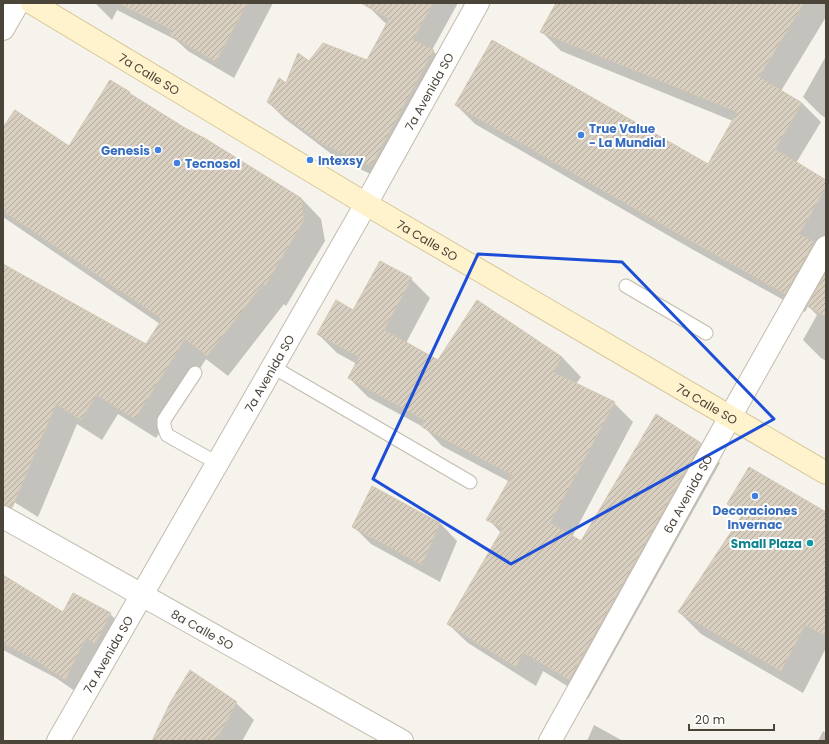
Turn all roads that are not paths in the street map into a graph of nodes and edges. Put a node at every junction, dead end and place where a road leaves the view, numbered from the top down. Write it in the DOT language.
graph roads {
  1 [pos="18,3"];
  2 [pos="32,3"];
  3 [pos="478,3"];
  4 [pos="3,29"];
  5 [pos="366,204"];
  6 [pos="826,248"];
  7 [pos="626,286"];
  8 [pos="706,333"];
  9 [pos="272,367"];
  10 [pos="195,373"];
  11 [pos="730,417"];
  12 [pos="218,463"];
  13 [pos="826,473"];
  14 [pos="470,482"];
  15 [pos="3,517"];
  16 [pos="142,595"];
  17 [pos="58,741"];
  18 [pos="402,741"];
  19 [pos="550,741"];
  1 -- 4 [label="street"];
  2 -- 5 [label="main road, 7a Calle SO"];
  3 -- 5 [label="street, 7a Avenida SO"];
  5 -- 9 [label="street, 7a Avenida SO"];
  5 -- 11 [label="main road, 7a Calle SO"];
  6 -- 11 [label="street, 6a Avenida SO"];
  7 -- 8 [label="lane"];
  9 -- 12 [label="street, 7a Avenida SO"];
  9 -- 14 [label="lane"];
  10 -- 12 [label="lane"];
  11 -- 13 [label="main road, 7a Calle SO"];
  11 -- 19 [label="street, 6a Avenida SO"];
  12 -- 16 [label="street, 7a Avenida SO"];
  15 -- 16 [label="street, 8a Calle SO"];
  16 -- 17 [label="street, 7a Avenida SO"];
  16 -- 18 [label="street, 8a Calle SO"];
}
